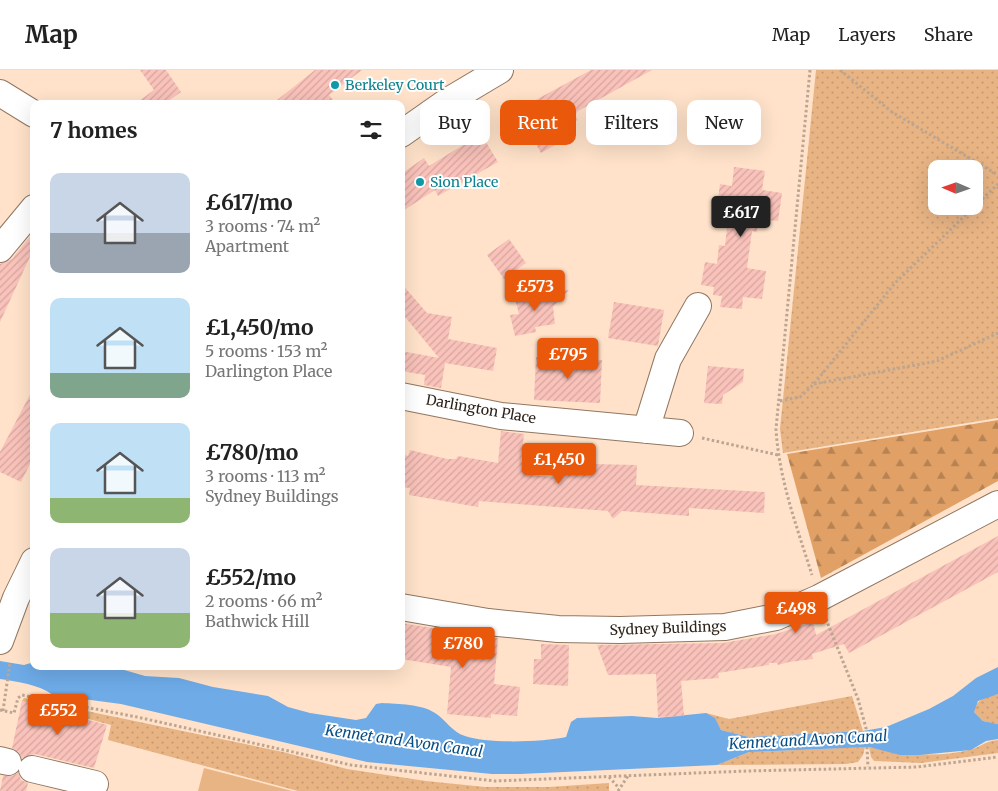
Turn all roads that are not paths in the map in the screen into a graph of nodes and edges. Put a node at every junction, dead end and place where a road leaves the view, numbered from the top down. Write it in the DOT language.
graph roads {
  1 [pos="500,70"];
  2 [pos="0,93"];
  3 [pos="30,112"];
  4 [pos="405,131"];
  5 [pos="30,213"];
  6 [pos="0,249"];
  7 [pos="698,306"];
  8 [pos="405,397"];
  9 [pos="646,430"];
  10 [pos="680,433"];
  11 [pos="998,504"];
  12 [pos="30,569"];
  13 [pos="405,608"];
  14 [pos="6,648"];
  15 [pos="13,764"];
  16 [pos="95,784"];
  1 -- 4 [label="street"];
  2 -- 3 [label="street"];
  5 -- 6 [label="street"];
  7 -- 9 [label="street"];
  8 -- 9 [label="street, Darlington Place"];
  9 -- 10 [label="street, Darlington Place"];
  11 -- 13 [label="street, Sydney Buildings"];
  12 -- 14 [label="street"];
  15 -- 16 [label="street"];
}
